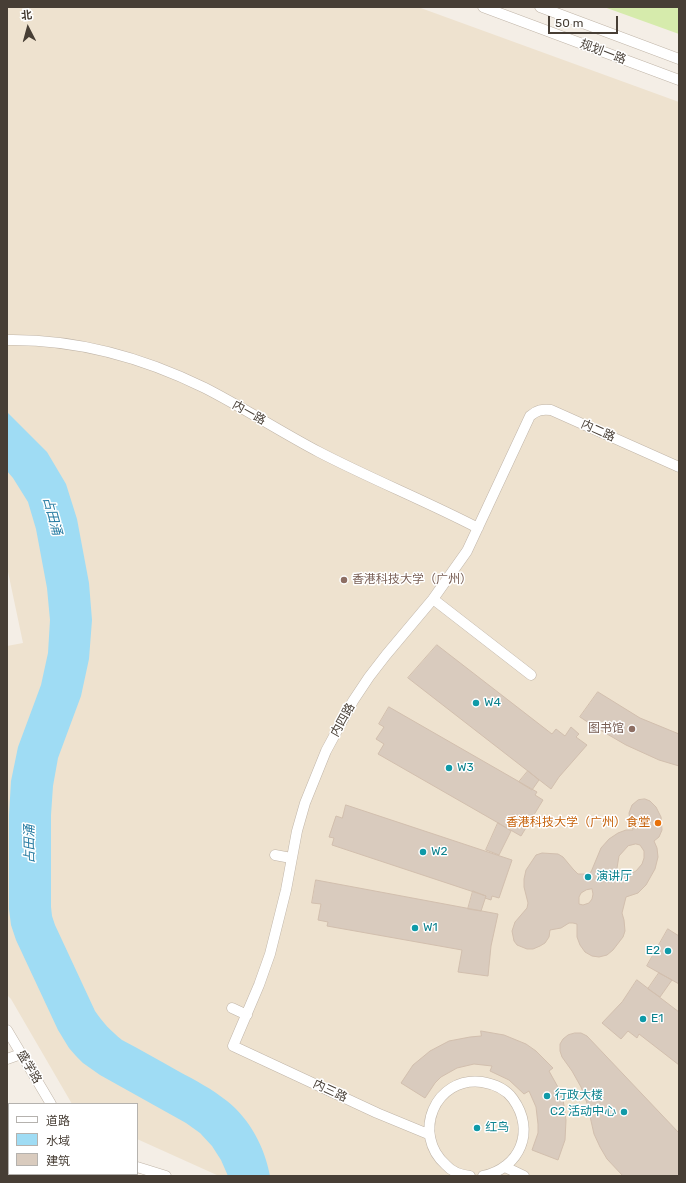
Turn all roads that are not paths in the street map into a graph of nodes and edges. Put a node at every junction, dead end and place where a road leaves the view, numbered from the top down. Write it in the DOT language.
graph roads {
  1 [pos="483,7"];
  2 [pos="540,7"];
  3 [pos="679,59"];
  4 [pos="679,80"];
  5 [pos="7,340"];
  6 [pos="524,428"];
  7 [pos="679,467"];
  8 [pos="478,528"];
  9 [pos="433,599"];
  10 [pos="530,676"];
  11 [pos="275,855"];
  12 [pos="291,858"];
  13 [pos="232,1008"];
  14 [pos="247,1015"];
  15 [pos="7,1030"];
  16 [pos="233,1046"];
  17 [pos="21,1054"];
  18 [pos="7,1059"];
  19 [pos="49,1103"];
  20 [pos="428,1134"];
  21 [pos="138,1167"];
  22 [pos="505,1167"];
  23 [pos="166,1176"];
  24 [pos="470,1176"];
  25 [pos="483,1176"];
  26 [pos="524,1176"];
  1 -- 4 [label="street, 规划一路"];
  2 -- 3 [label="street, 规划一路"];
  5 -- 8 [label="street, 内一路"];
  6 -- 7 [label="street, 内二路"];
  6 -- 8 [label="street, 内四路"];
  8 -- 9 [label="street, 内四路"];
  9 -- 10 [label="street"];
  9 -- 12 [label="street, 内四路"];
  11 -- 12 [label="street"];
  12 -- 14 [label="street, 内四路"];
  13 -- 14 [label="street"];
  14 -- 16 [label="street, 内四路"];
  15 -- 17 [label="street, 盛学路"];
  16 -- 20 [label="street, 内三路"];
  17 -- 18 [label="street"];
  17 -- 19 [label="street, 盛学路"];
  20 -- 22 [label="street"];
  20 -- 24 [label="street"];
  21 -- 23 [label="street"];
  22 -- 25 [label="street"];
  22 -- 26 [label="street"];
}
